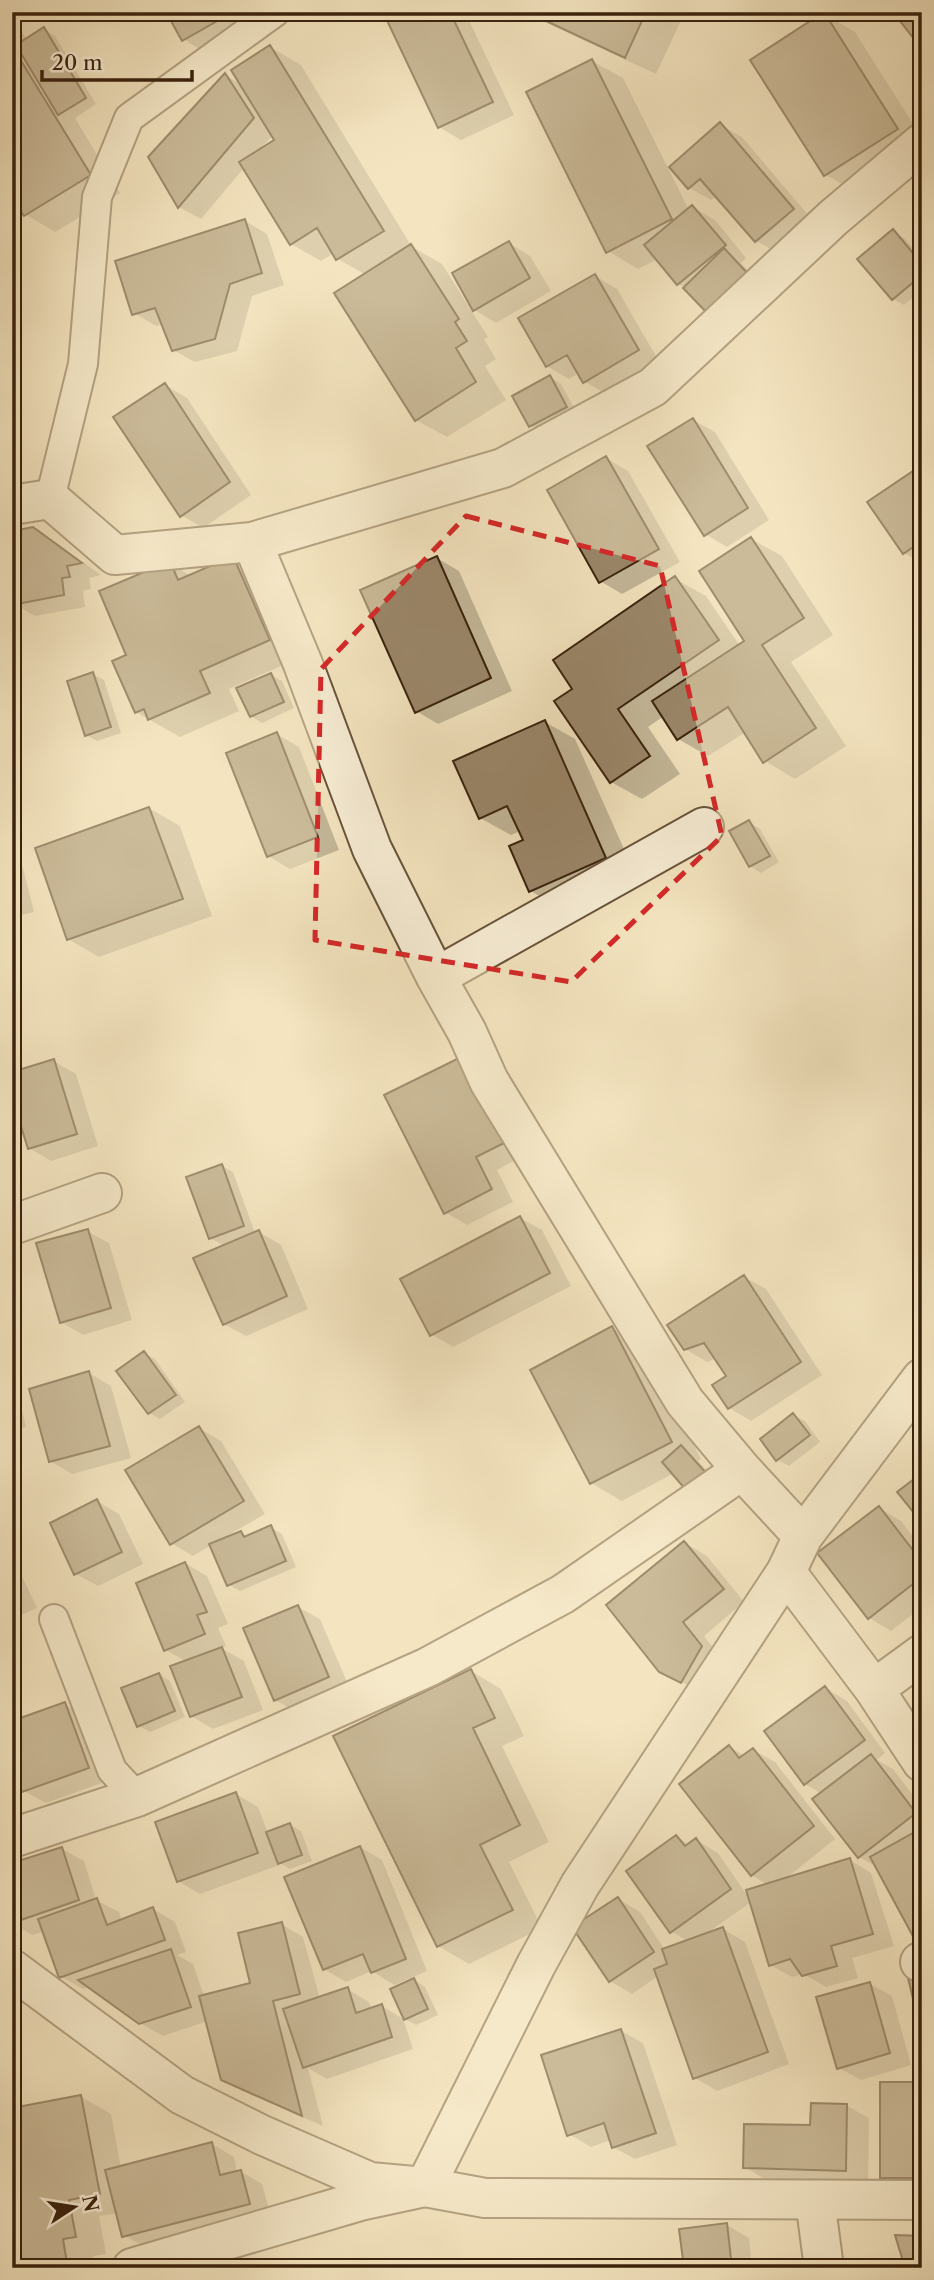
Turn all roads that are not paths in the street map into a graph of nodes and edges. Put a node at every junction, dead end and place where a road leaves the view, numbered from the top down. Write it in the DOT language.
graph roads {
  1 [pos="275,12"];
  2 [pos="922,143"];
  3 [pos="50,499"];
  4 [pos="12,505"];
  5 [pos="252,542"];
  6 [pos="704,827"];
  7 [pos="436,976"];
  8 [pos="102,1193"];
  9 [pos="12,1225"];
  10 [pos="922,1378"];
  11 [pos="742,1470"];
  12 [pos="803,1536"];
  13 [pos="786,1573"];
  14 [pos="54,1619"];
  15 [pos="922,1654"];
  16 [pos="874,1689"];
  17 [pos="922,1762"];
  18 [pos="137,1797"];
  19 [pos="12,1838"];
  20 [pos="12,1969"];
  21 [pos="425,2187"];
  22 [pos="815,2200"];
  23 [pos="922,2200"];
  24 [pos="132,2268"];
  25 [pos="824,2268"];
  1 -- 3 [label="lane"];
  2 -- 5 [label="street"];
  3 -- 4 [label="street"];
  3 -- 5 [label="street"];
  5 -- 7 [label="street"];
  6 -- 7 [label="street"];
  7 -- 11 [label="street"];
  8 -- 9 [label="street"];
  10 -- 12 [label="street"];
  11 -- 12 [label="street"];
  11 -- 18 [label="street"];
  12 -- 13 [label="street"];
  13 -- 16 [label="street"];
  13 -- 21 [label="street"];
  14 -- 18 [label="lane"];
  15 -- 16 [label="street"];
  16 -- 17 [label="street"];
  18 -- 19 [label="street"];
  20 -- 21 [label="street"];
  21 -- 22 [label="street"];
  21 -- 24 [label="street"];
  22 -- 23 [label="street"];
  22 -- 25 [label="street"];
}
